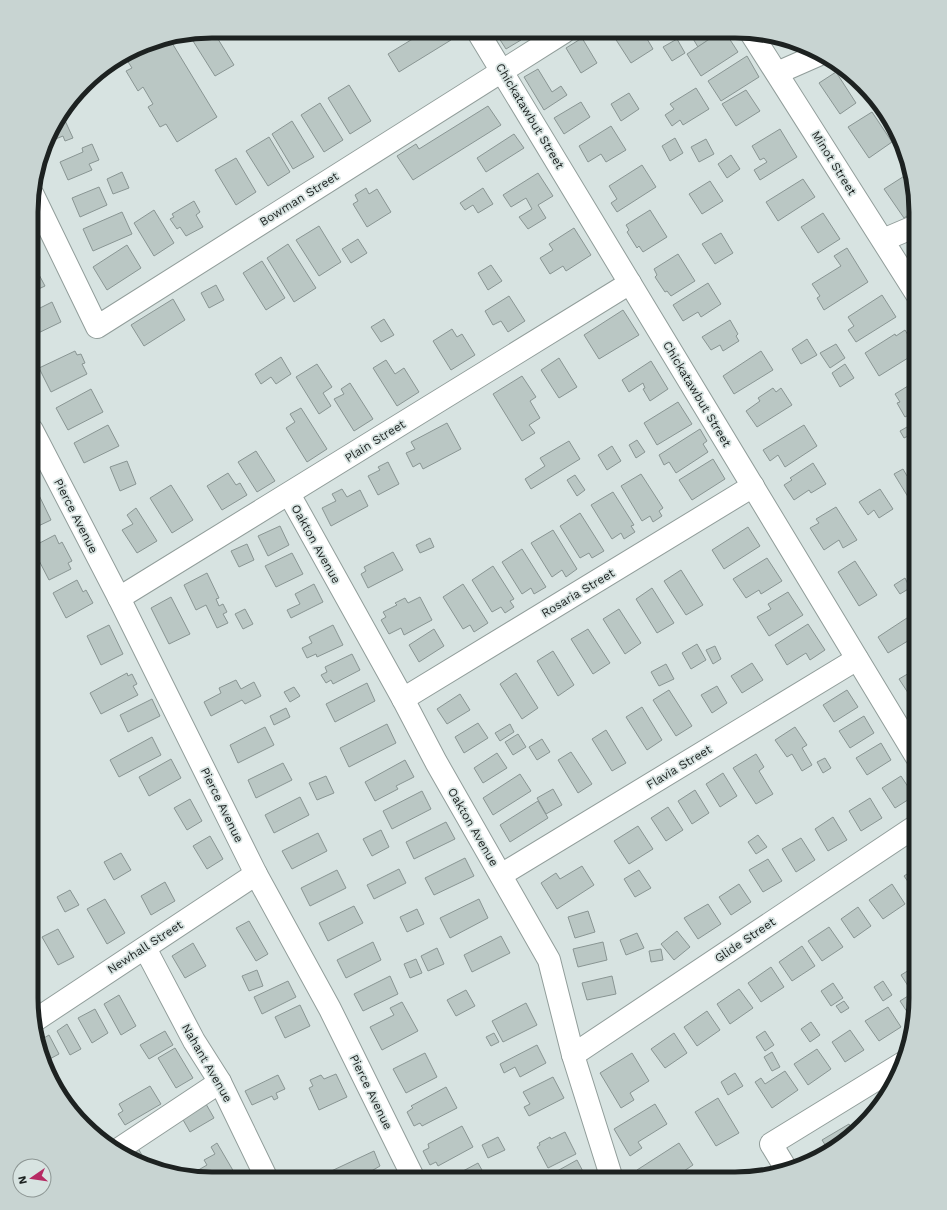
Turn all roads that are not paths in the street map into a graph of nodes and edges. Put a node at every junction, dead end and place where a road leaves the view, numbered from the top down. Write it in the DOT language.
graph roads {
  1 [pos="482,38"];
  2 [pos="554,38"];
  3 [pos="755,39"];
  4 [pos="814,57"];
  5 [pos="502,71"];
  6 [pos="777,73"];
  7 [pos="38,204"];
  8 [pos="909,229"];
  9 [pos="883,240"];
  10 [pos="909,282"];
  11 [pos="630,283"];
  12 [pos="38,442"];
  13 [pos="753,486"];
  14 [pos="289,494"];
  15 [pos="119,598"];
  16 [pos="857,659"];
  17 [pos="403,699"];
  18 [pos="909,744"];
  19 [pos="909,831"];
  20 [pos="256,874"];
  21 [pos="501,875"];
  22 [pos="145,948"];
  23 [pos="39,1018"];
  24 [pos="574,1055"];
  25 [pos="894,1069"];
  26 [pos="220,1082"];
  27 [pos="122,1147"];
  28 [pos="785,1165"];
  29 [pos="264,1172"];
  30 [pos="411,1172"];
  31 [pos="610,1172"];
  1 -- 5 [label="street, Chickatawbut Street"];
  2 -- 5 [label="street, Bowman Street"];
  3 -- 6 [label="street, Minot Street"];
  4 -- 6 [label="street"];
  5 -- 7 [label="street, Bowman Street"];
  5 -- 11 [label="street, Chickatawbut Street"];
  6 -- 9 [label="street, Minot Street"];
  8 -- 9 [label="street"];
  9 -- 10 [label="street, Minot Street"];
  11 -- 13 [label="street, Chickatawbut Street"];
  11 -- 14 [label="street, Plain Street"];
  12 -- 15 [label="street, Pierce Avenue"];
  13 -- 16 [label="street, Chickatawbut Street"];
  13 -- 17 [label="street, Rosaria Street"];
  14 -- 15 [label="street, Plain Street"];
  14 -- 17 [label="street, Oakton Avenue"];
  15 -- 20 [label="street, Pierce Avenue"];
  16 -- 18 [label="street, Chickatawbut Street"];
  16 -- 21 [label="street, Flavia Street"];
  17 -- 21 [label="street, Oakton Avenue"];
  19 -- 24 [label="street, Glide Street"];
  20 -- 22 [label="street, Newhall Street"];
  20 -- 30 [label="street, Pierce Avenue"];
  21 -- 24 [label="street, Oakton Avenue"];
  22 -- 23 [label="street, Newhall Street"];
  22 -- 26 [label="street, Nahant Avenue"];
  24 -- 31 [label="street, Oakton Avenue"];
  25 -- 28 [label="street"];
  26 -- 27 [label="street"];
  26 -- 29 [label="street, Nahant Avenue"];
}
